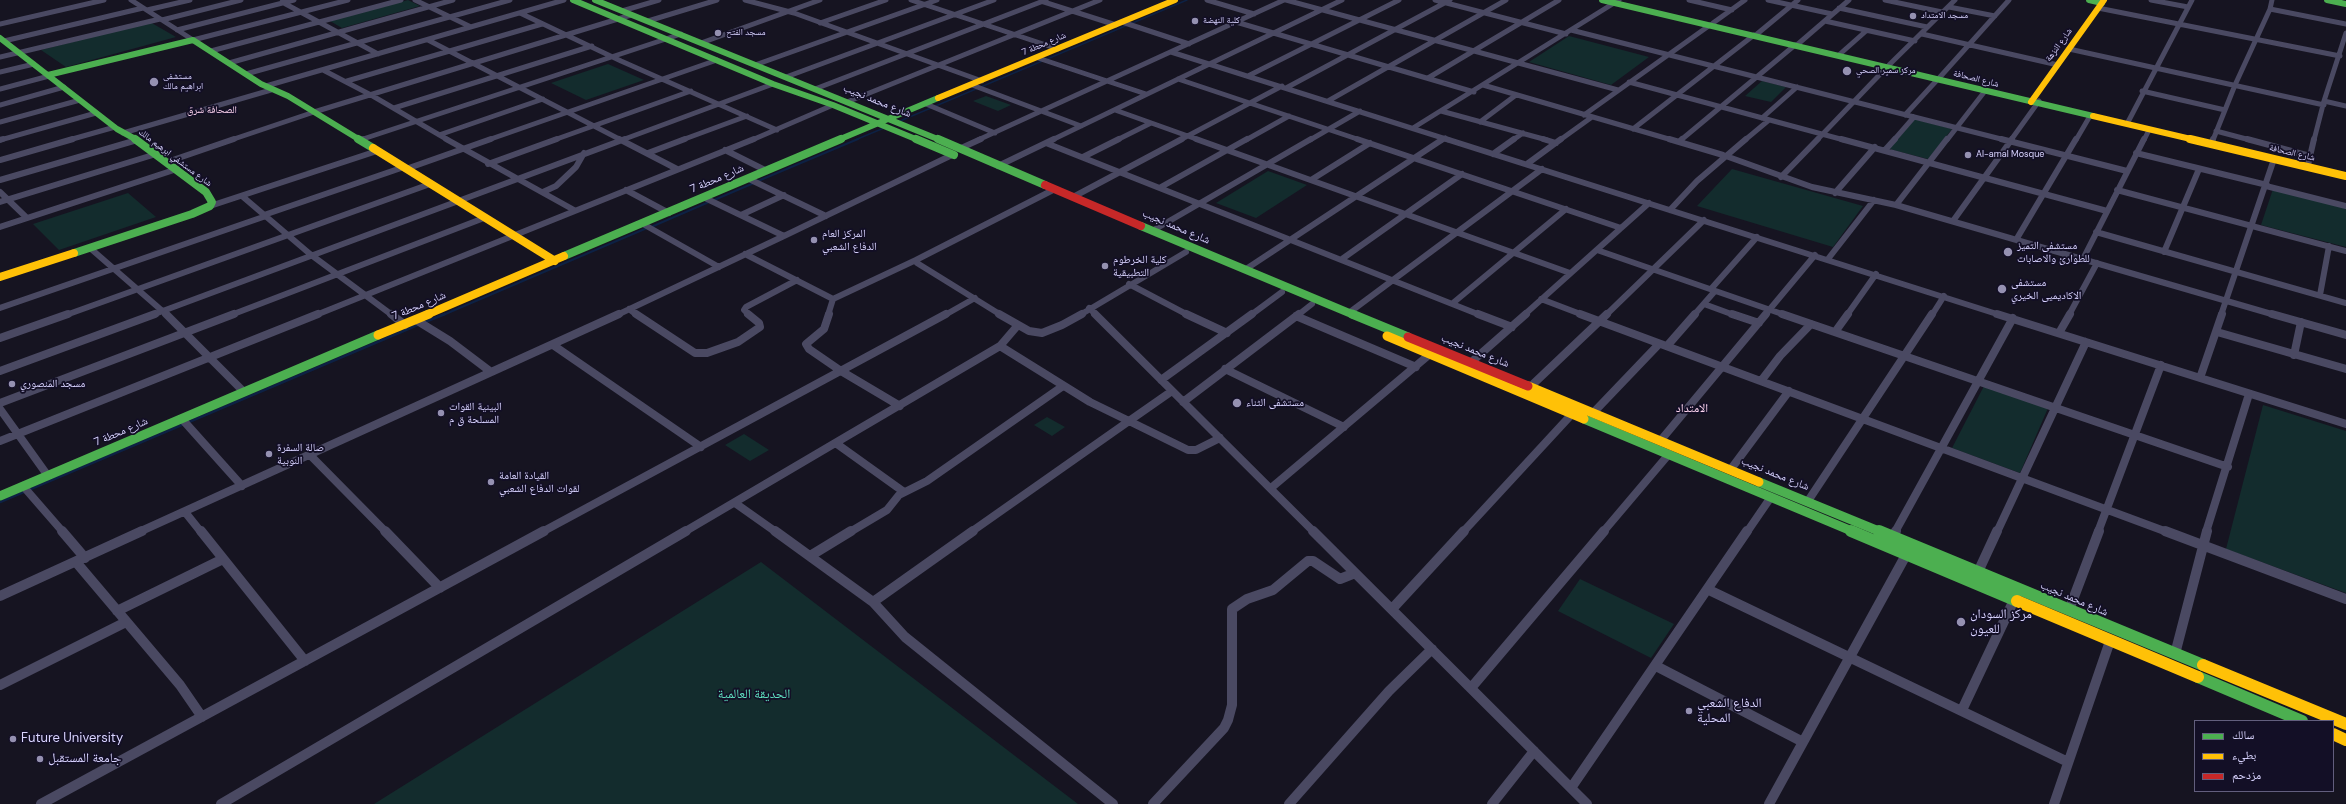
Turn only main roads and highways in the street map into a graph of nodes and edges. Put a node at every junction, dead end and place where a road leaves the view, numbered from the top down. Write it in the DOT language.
graph roads {
  1 [pos="573,0"];
  2 [pos="1175,0"];
  3 [pos="1602,0"];
  4 [pos="2089,0"];
  5 [pos="2327,0"];
  6 [pos="601,1"];
  7 [pos="1616,1"];
  8 [pos="2101,4"];
  9 [pos="2346,4"];
  10 [pos="624,15"];
  11 [pos="2,39"];
  12 [pos="1797,44"];
  13 [pos="1888,66"];
  14 [pos="49,76"];
  15 [pos="1939,78"];
  16 [pos="2035,101"];
  17 [pos="866,109"];
  18 [pos="905,111"];
  19 [pos="849,112"];
  20 [pos="888,118"];
  21 [pos="877,123"];
  22 [pos="915,130"];
  23 [pos="854,133"];
  24 [pos="904,134"];
  25 [pos="956,152"];
  26 [pos="2346,175"];
  27 [pos="555,261"];
  28 [pos="0,278"];
  29 [pos="0,496"];
  30 [pos="2300,720"];
  31 [pos="2346,724"];
  32 [pos="2334,734"];
  33 [pos="2346,740"];
  1 -- 10 [label="main road, شارع محمد نجيب"];
  2 -- 18 [label="main road, شارع محطة 7"];
  3 -- 7 [label="main road, شارع الصحافة"];
  4 -- 8 [label="main road"];
  5 -- 9 [label="main road"];
  6 -- 10 [label="main road, شارع محمد نجيب"];
  7 -- 12 [label="main road, شارع الصحافة"];
  8 -- 16 [label="main road, شارع النزهة"];
  10 -- 17 [label="main road, شارع محمد نجيب"];
  10 -- 19 [label="main road, شارع محمد نجيب"];
  11 -- 14 [label="main road, شارع مستشفي ابرهيم مالك"];
  12 -- 13 [label="main road, شارع الصحافة"];
  12 -- 13 [label="main road, شارع الصحافة"];
  13 -- 15 [label="main road, شارع الصحافة"];
  14 -- 27 [label="main road"];
  14 -- 28 [label="main road, شارع مستشفي ابرهيم مالك"];
  15 -- 16 [label="main road, شارع الصحافة"];
  15 -- 16 [label="main road, شارع الصحافة"];
  16 -- 26 [label="main road, شارع الصحافة"];
  16 -- 26 [label="main road, شارع الصحافة"];
  17 -- 18 [label="main road"];
  17 -- 20 [label="main road, شارع محمد نجيب"];
  18 -- 20 [label="main road, شارع محطة 7"];
  18 -- 22 [label="main road"];
  19 -- 21 [label="main road, شارع محمد نجيب"];
  19 -- 23 [label="main road"];
  20 -- 21 [label="main road, شارع محطة 7"];
  20 -- 22 [label="main road, شارع محمد نجيب"];
  21 -- 23 [label="main road, شارع محطة 7"];
  21 -- 24 [label="main road, شارع محمد نجيب"];
  22 -- 25 [label="main road, شارع محمد نجيب"];
  23 -- 24 [label="main road"];
  23 -- 27 [label="main road, شارع محطة 7"];
  24 -- 25 [label="main road, شارع محمد نجيب"];
  25 -- 30 [label="main road, شارع محمد نجيب"];
  25 -- 31 [label="main road, شارع محمد نجيب"];
  27 -- 29 [label="main road, شارع محطة 7"];
  32 -- 33 [label="main road"];
}
